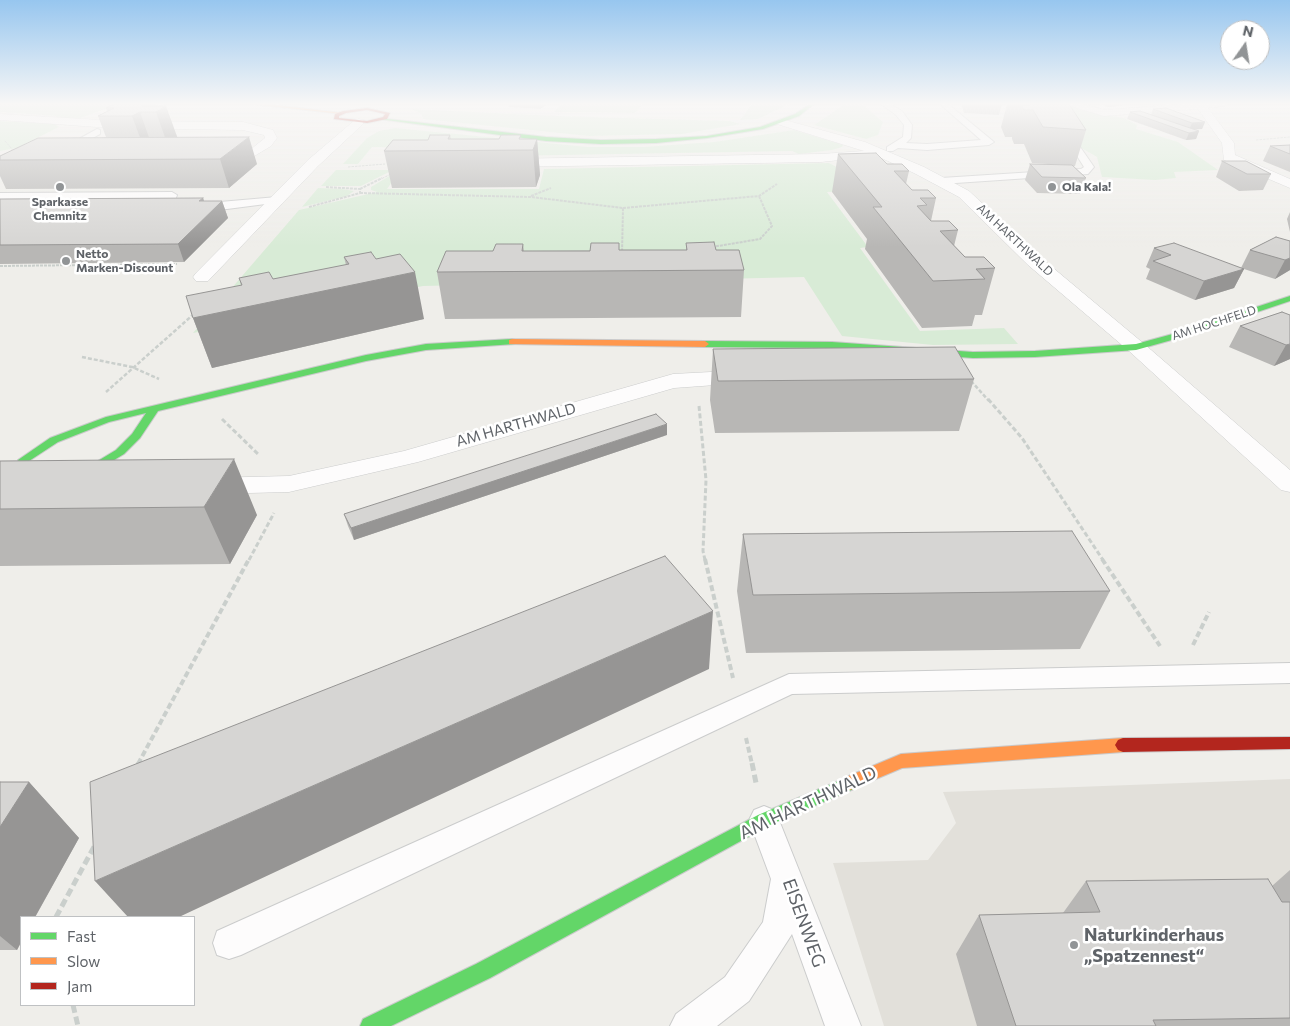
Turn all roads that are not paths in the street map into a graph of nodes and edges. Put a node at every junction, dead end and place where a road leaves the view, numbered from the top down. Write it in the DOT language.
graph roads {
  1 [pos="62,152"];
  2 [pos="250,152"];
  3 [pos="325,152"];
  4 [pos="878,152"];
  5 [pos="1079,152"];
  6 [pos="1229,152"];
  7 [pos="881,153"];
  8 [pos="246,154"];
  9 [pos="75,155"];
  10 [pos="491,163"];
  11 [pos="941,181"];
  12 [pos="1290,184"];
  13 [pos="0,196"];
  14 [pos="32,196"];
  15 [pos="277,200"];
  16 [pos="190,207"];
  17 [pos="202,277"];
  18 [pos="1290,298"];
  19 [pos="1136,346"];
  20 [pos="964,360"];
  21 [pos="920,373"];
  22 [pos="771,376"];
  23 [pos="154,409"];
  24 [pos="56,484"];
  25 [pos="1290,484"];
  26 [pos="180,486"];
  27 [pos="111,488"];
  28 [pos="1290,673"];
  29 [pos="1290,743"];
  30 [pos="764,820"];
  31 [pos="787,876"];
  32 [pos="229,943"];
  33 [pos="370,1026"];
  34 [pos="688,1026"];
  35 [pos="843,1026"];
  1 -- 9 [label="lane"];
  2 -- 8 [label="street"];
  3 -- 15 [label="street"];
  4 -- 7 [label="street, AM HARTHWALD"];
  5 -- 11 [label="lane"];
  6 -- 12 [label="street"];
  7 -- 10 [label="street, AM HARTHWALD"];
  7 -- 11 [label="street, AM HARTHWALD"];
  11 -- 19 [label="street, AM HARTHWALD"];
  13 -- 14 [label="lane"];
  14 -- 14 [label="lane"];
  15 -- 16 [label="lane"];
  15 -- 17 [label="street"];
  18 -- 19 [label="street, AM HOCHFELD"];
  19 -- 20 [label="street"];
  19 -- 25 [label="street, AM HARTHWALD"];
  20 -- 21 [label="street"];
  20 -- 23 [label="street"];
  22 -- 26 [label="street, AM HARTHWALD"];
  23 -- 24 [label="street"];
  23 -- 24 [label="street"];
  24 -- 27 [label="street"];
  28 -- 32 [label="lane"];
  29 -- 30 [label="street, AM HARTHWALD"];
  30 -- 31 [label="lane, EISENWEG"];
  30 -- 33 [label="street, AM HARTHWALD"];
  31 -- 34 [label="lane"];
  31 -- 35 [label="lane, EISENWEG"];
}
